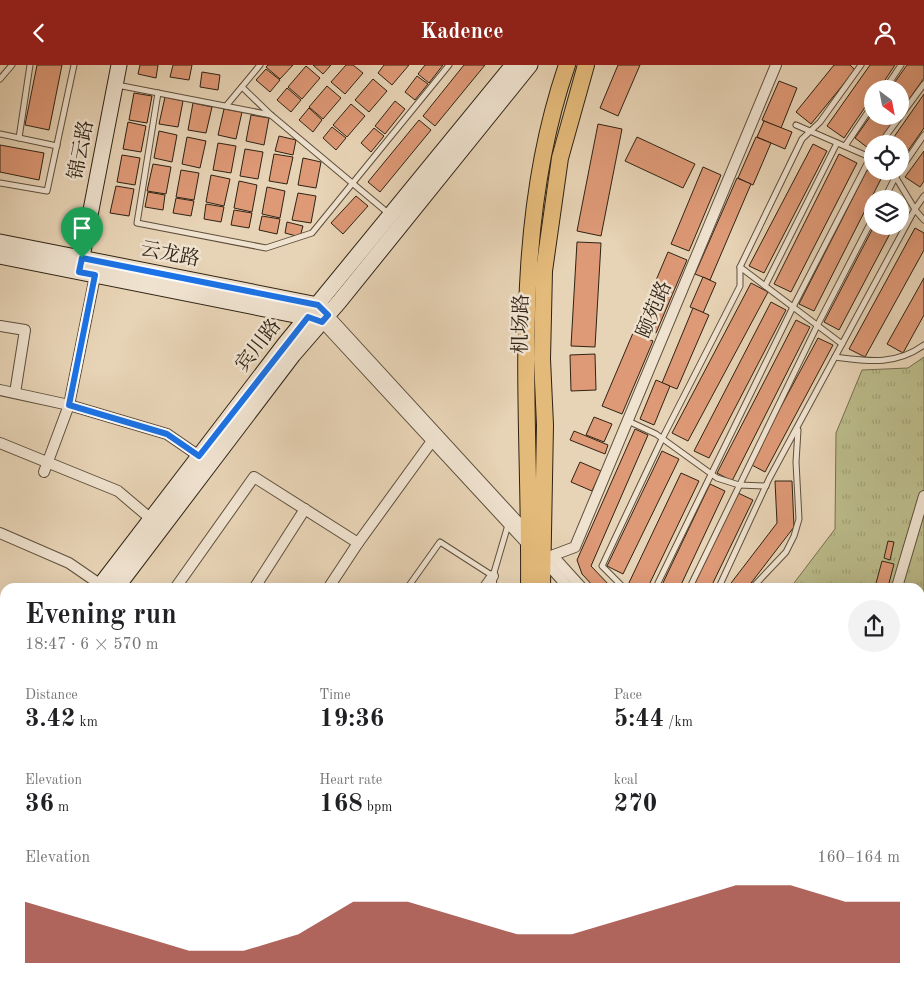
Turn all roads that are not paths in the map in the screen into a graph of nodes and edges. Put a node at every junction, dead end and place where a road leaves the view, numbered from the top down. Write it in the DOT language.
graph roads {
  1 [pos="12,65"];
  2 [pos="30,65"];
  3 [pos="74,65"];
  4 [pos="119,65"];
  5 [pos="260,65"];
  6 [pos="449,65"];
  7 [pos="513,65"];
  8 [pos="530,65"];
  9 [pos="567,65"];
  10 [pos="586,65"];
  11 [pos="776,65"];
  12 [pos="861,65"];
  13 [pos="901,65"];
  14 [pos="0,79"];
  15 [pos="891,80"];
  16 [pos="114,84"];
  17 [pos="924,84"];
  18 [pos="242,87"];
  19 [pos="158,93"];
  20 [pos="226,106"];
  21 [pos="271,115"];
  22 [pos="864,118"];
  23 [pos="796,125"];
  24 [pos="810,131"];
  25 [pos="0,134"];
  26 [pos="887,135"];
  27 [pos="924,135"];
  28 [pos="19,138"];
  29 [pos="837,143"];
  30 [pos="57,146"];
  31 [pos="845,146"];
  32 [pos="864,154"];
  33 [pos="909,156"];
  34 [pos="864,172"];
  35 [pos="901,180"];
  36 [pos="0,183"];
  37 [pos="354,185"];
  38 [pos="924,196"];
  39 [pos="915,209"];
  40 [pos="391,215"];
  41 [pos="924,220"];
  42 [pos="864,235"];
  43 [pos="0,242"];
  44 [pos="0,256"];
  45 [pos="80,265"];
  46 [pos="740,267"];
  47 [pos="97,268"];
  48 [pos="765,286"];
  49 [pos="793,307"];
  50 [pos="319,314"];
  51 [pos="0,326"];
  52 [pos="817,326"];
  53 [pos="842,344"];
  54 [pos="924,345"];
  55 [pos="835,357"];
  56 [pos="0,390"];
  57 [pos="16,393"];
  58 [pos="69,405"];
  59 [pos="628,421"];
  60 [pos="798,427"];
  61 [pos="662,439"];
  62 [pos="432,441"];
  63 [pos="0,443"];
  64 [pos="199,456"];
  65 [pos="46,468"];
  66 [pos="710,475"];
  67 [pos="740,485"];
  68 [pos="766,485"];
  69 [pos="924,495"];
  70 [pos="305,509"];
  71 [pos="151,519"];
  72 [pos="508,524"];
  73 [pos="0,533"];
  74 [pos="530,541"];
  75 [pos="358,543"];
  76 [pos="548,557"];
  77 [pos="493,576"];
  78 [pos="96,583"];
  79 [pos="102,583"];
  80 [pos="120,583"];
  81 [pos="179,583"];
  82 [pos="258,583"];
  83 [pos="332,583"];
  84 [pos="411,583"];
  85 [pos="489,583"];
  86 [pos="494,583"];
  87 [pos="529,583"];
  88 [pos="543,583"];
  89 [pos="565,583"];
  90 [pos="577,583"];
  91 [pos="619,583"];
  92 [pos="658,583"];
  93 [pos="692,583"];
  94 [pos="722,583"];
  95 [pos="757,583"];
  96 [pos="898,583"];
  1 -- 14 [label="lane"];
  2 -- 28 [label="lane"];
  3 -- 30 [label="lane"];
  4 -- 16 [label="main road, 锦云路"];
  5 -- 18 [label="lane"];
  6 -- 37 [label="lane"];
  7 -- 40 [label="main road, 宾川路"];
  8 -- 50 [label="main road, 宾川路"];
  9 -- 74 [label="main road, 机场路"];
  10 -- 76 [label="main road, 机场路"];
  11 -- 59 [label="street, 颐苑路"];
  12 -- 24 [label="lane"];
  13 -- 15 [label="lane"];
  16 -- 19 [label="lane"];
  16 -- 45 [label="main road, 锦云路"];
  17 -- 26 [label="lane"];
  18 -- 20 [label="lane"];
  18 -- 21 [label="lane"];
  19 -- 20 [label="lane"];
  19 -- 37 [label="lane"];
  20 -- 21 [label="lane"];
  21 -- 37 [label="lane"];
  22 -- 31 [label="lane"];
  23 -- 24 [label="lane"];
  24 -- 29 [label="lane"];
  24 -- 46 [label="lane"];
  25 -- 28 [label="lane"];
  27 -- 33 [label="lane"];
  28 -- 30 [label="lane"];
  29 -- 31 [label="lane"];
  29 -- 48 [label="lane"];
  30 -- 36 [label="lane"];
  31 -- 32 [label="lane"];
  34 -- 49 [label="lane"];
  35 -- 39 [label="lane"];
  37 -- 40 [label="lane"];
  38 -- 39 [label="lane"];
  39 -- 41 [label="lane"];
  39 -- 53 [label="lane"];
  40 -- 50 [label="main road, 宾川路"];
  42 -- 52 [label="lane"];
  43 -- 45 [label="main road, 云龙路"];
  44 -- 45 [label="main road, 云龙路"];
  45 -- 47 [label="main road, 云龙路"];
  46 -- 48 [label="lane"];
  46 -- 61 [label="lane"];
  47 -- 50 [label="main road, 云龙路"];
  47 -- 58 [label="street"];
  48 -- 49 [label="lane"];
  49 -- 52 [label="lane"];
  49 -- 66 [label="lane"];
  50 -- 62 [label="street"];
  50 -- 64 [label="main road, 宾川路"];
  50 -- 74 [label="street"];
  50 -- 80 [label="main road, 宾川路"];
  51 -- 57 [label="street"];
  52 -- 53 [label="lane"];
  52 -- 67 [label="lane"];
  53 -- 55 [label="lane"];
  54 -- 55 [label="lane"];
  55 -- 60 [label="lane"];
  56 -- 57 [label="street"];
  57 -- 58 [label="street"];
  58 -- 64 [label="street"];
  58 -- 65 [label="street"];
  59 -- 61 [label="lane"];
  59 -- 76 [label="street, 颐苑路"];
  60 -- 68 [label="lane"];
  60 -- 95 [label="lane"];
  61 -- 66 [label="lane"];
  61 -- 91 [label="lane"];
  62 -- 72 [label="street"];
  62 -- 75 [label="street"];
  63 -- 65 [label="street"];
  64 -- 71 [label="main road, 宾川路"];
  65 -- 71 [label="street"];
  66 -- 67 [label="lane"];
  66 -- 92 [label="lane"];
  67 -- 68 [label="lane"];
  67 -- 93 [label="lane"];
  68 -- 94 [label="lane"];
  69 -- 96 [label="street"];
  70 -- 75 [label="street"];
  70 -- 81 [label="street"];
  70 -- 82 [label="street"];
  71 -- 79 [label="main road, 宾川路"];
  72 -- 74 [label="street"];
  72 -- 77 [label="lane"];
  73 -- 78 [label="street"];
  74 -- 87 [label="main road, 机场路"];
  75 -- 83 [label="street"];
  76 -- 88 [label="main road, 机场路"];
  76 -- 89 [label="street"];
  76 -- 90 [label="street"];
  77 -- 84 [label="lane"];
  77 -- 85 [label="street"];
  77 -- 86 [label="lane"];
}
